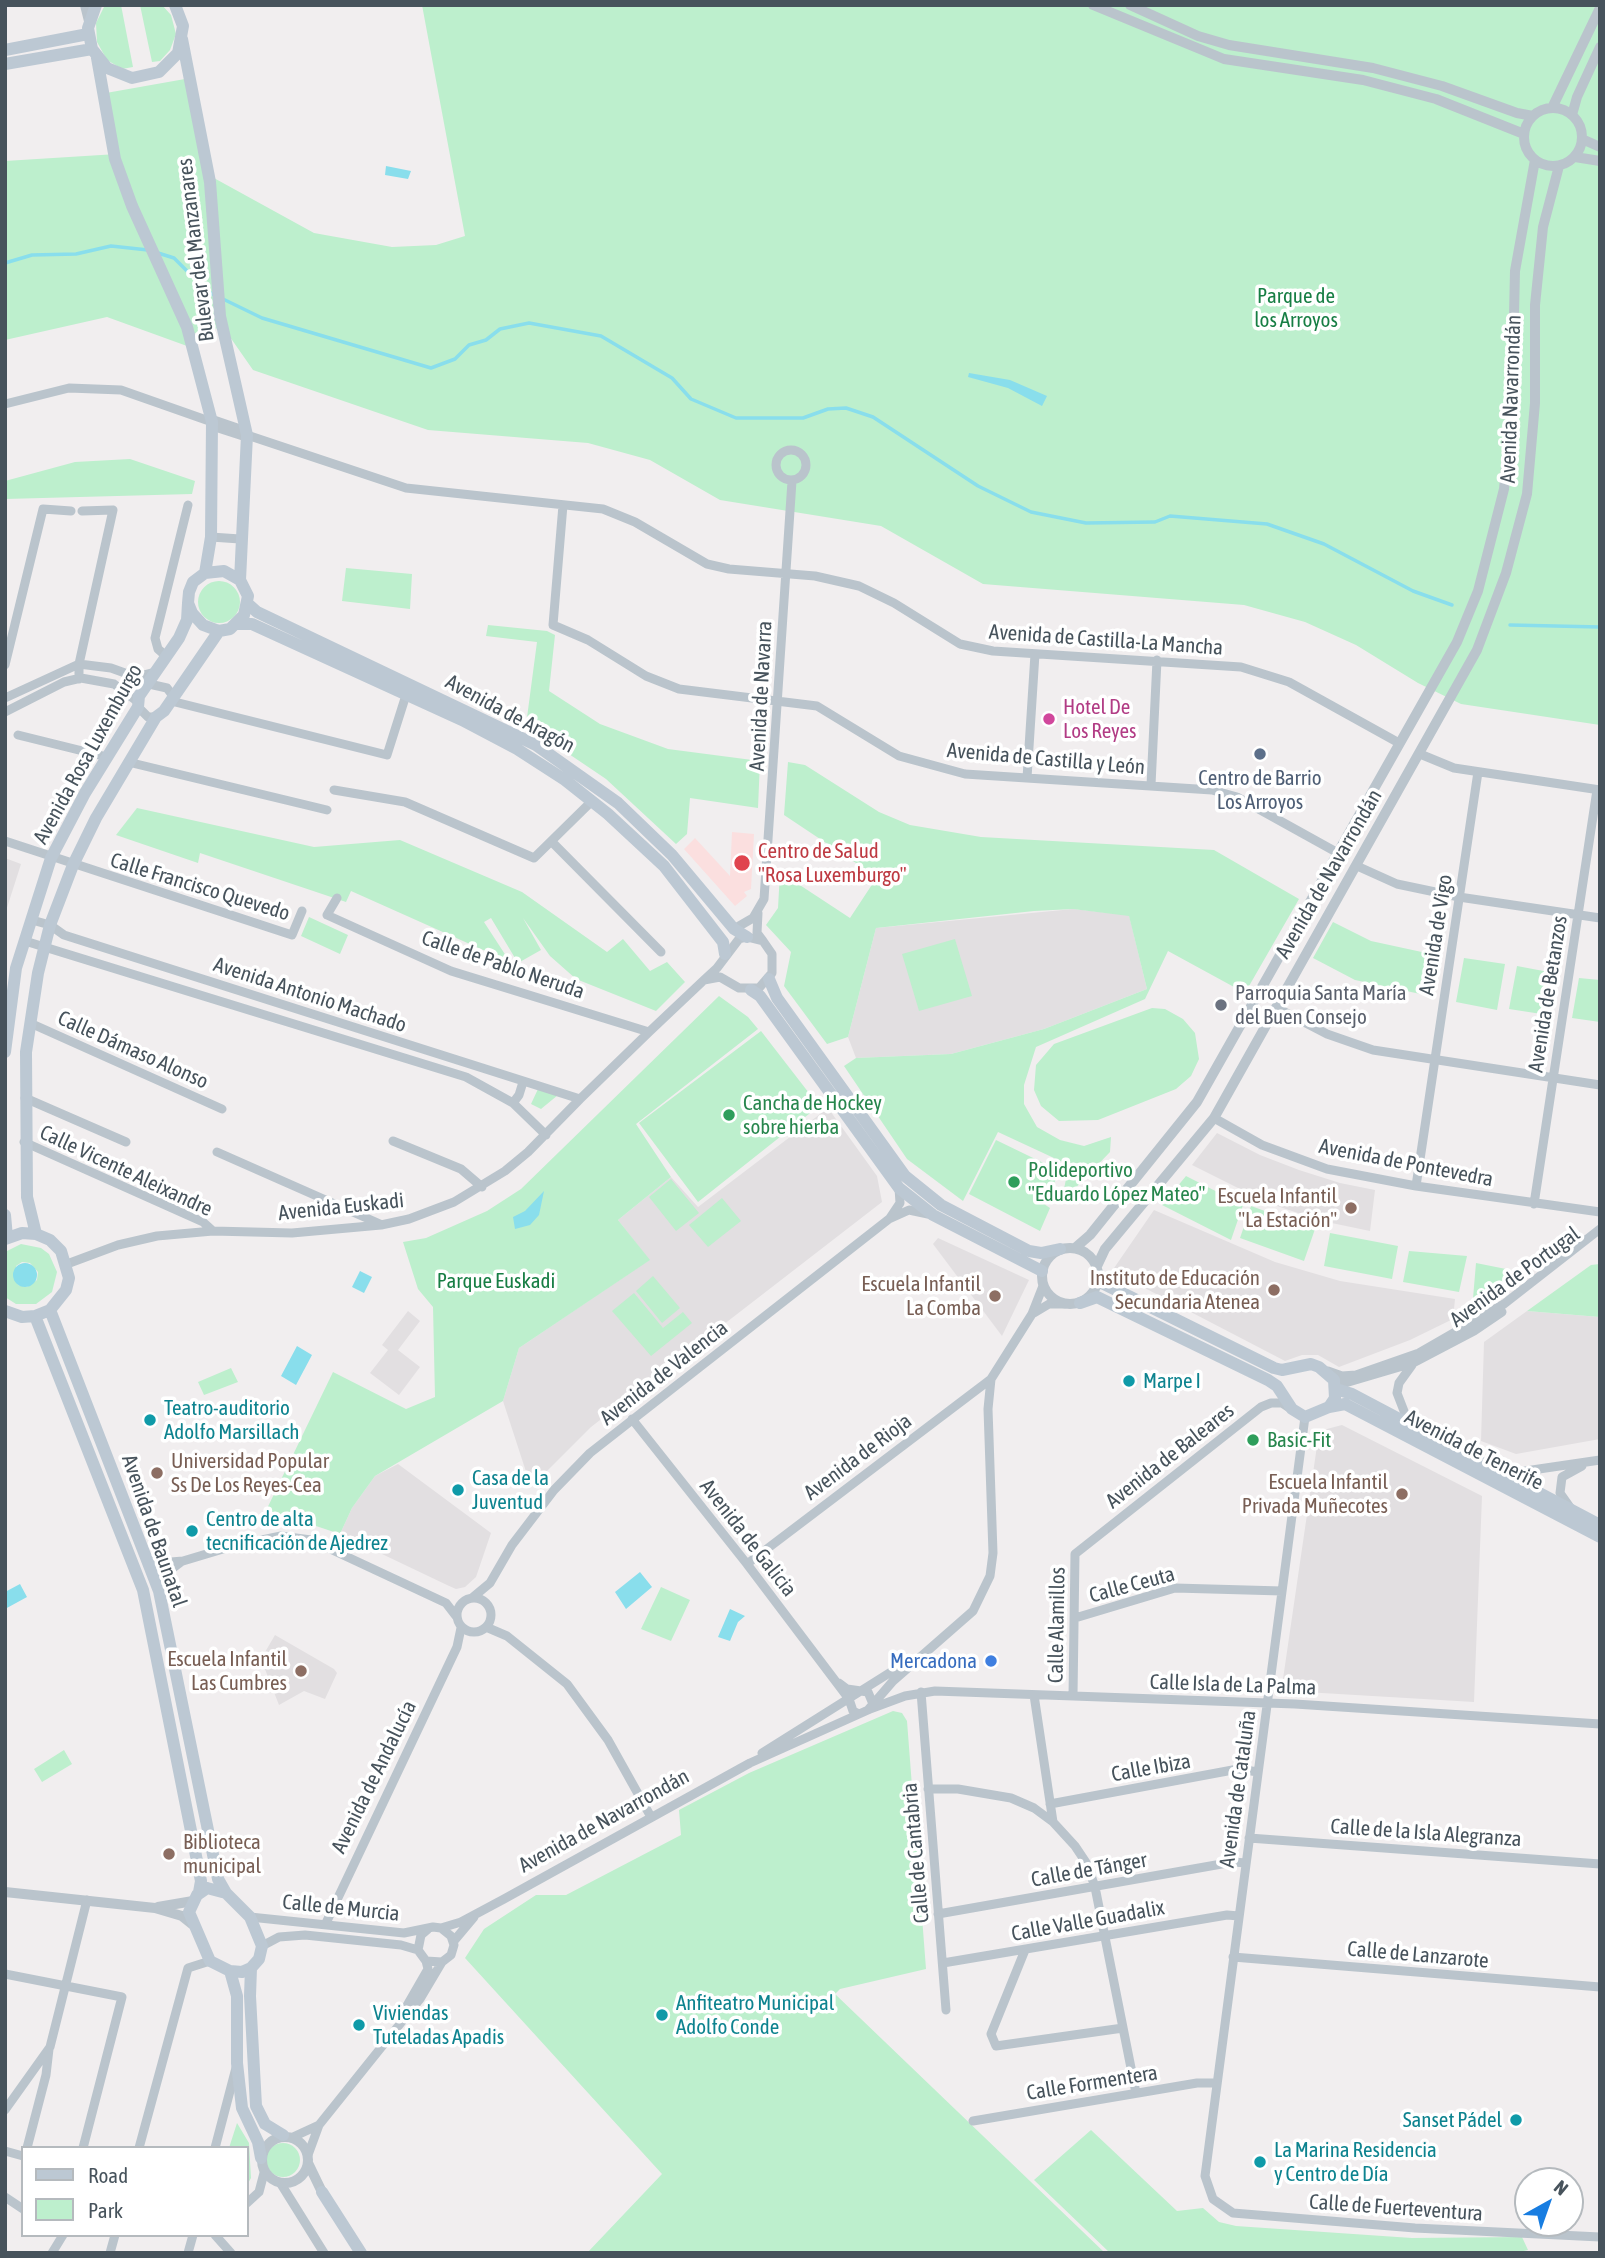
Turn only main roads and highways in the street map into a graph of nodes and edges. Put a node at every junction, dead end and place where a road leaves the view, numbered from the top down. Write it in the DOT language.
graph roads {
  1 [pos="96,5"];
  2 [pos="175,5"];
  3 [pos="89,28"];
  4 [pos="182,39"];
  5 [pos="5,50"];
  6 [pos="94,53"];
  7 [pos="5,64"];
  8 [pos="205,573"];
  9 [pos="240,580"];
  10 [pos="188,603"];
  11 [pos="248,604"];
  12 [pos="237,624"];
  13 [pos="219,631"];
  14 [pos="747,937"];
  15 [pos="724,956"];
  16 [pos="769,979"];
  17 [pos="9,989"];
  18 [pos="751,989"];
  19 [pos="5,1052"];
  20 [pos="5,1215"];
  21 [pos="37,1234"];
  22 [pos="6,1238"];
  23 [pos="1060,1249"];
  24 [pos="1042,1271"];
  25 [pos="1098,1281"];
  26 [pos="1080,1303"];
  27 [pos="50,1310"];
  28 [pos="5,1311"];
  29 [pos="35,1316"];
  30 [pos="1294,1369"];
  31 [pos="1335,1387"];
  32 [pos="1283,1394"];
  33 [pos="1329,1407"];
  34 [pos="1600,1525"];
  35 [pos="1600,1537"];
  36 [pos="226,1894"];
  37 [pos="196,1897"];
  38 [pos="251,1968"];
  39 [pos="230,1971"];
  40 [pos="288,2136"];
  41 [pos="261,2158"];
  42 [pos="322,2192"];
  43 [pos="361,2253"];
  1 -- 3 [label="main road"];
  2 -- 4 [label="main road, Bulevar del Manzanares"];
  3 -- 5 [label="main road"];
  3 -- 6 [label="main road, Bulevar del Manzanares"];
  4 -- 6 [label="main road"];
  4 -- 9 [label="main road, Bulevar del Manzanares"];
  6 -- 7 [label="main road"];
  6 -- 8 [label="main road, Bulevar del Manzanares"];
  8 -- 9 [label="main road"];
  8 -- 10 [label="main road, Avenida Rosa Luxemburgo"];
  9 -- 11 [label="main road"];
  10 -- 13 [label="main road"];
  10 -- 17 [label="main road, Avenida Rosa Luxemburgo"];
  11 -- 12 [label="main road"];
  11 -- 14 [label="main road, Avenida de Aragón"];
  12 -- 13 [label="main road"];
  12 -- 15 [label="main road, Avenida de Aragón"];
  13 -- 21 [label="main road, Avenida Rosa Luxemburgo"];
  16 -- 23 [label="main road"];
  17 -- 19 [label="main road, Avenida Rosa Luxemburgo"];
  18 -- 24 [label="main road"];
  20 -- 22 [label="main road"];
  21 -- 22 [label="main road"];
  21 -- 27 [label="main road"];
  25 -- 30 [label="main road"];
  26 -- 32 [label="main road"];
  27 -- 29 [label="main road"];
  27 -- 36 [label="main road, Avenida de Baunatal"];
  28 -- 29 [label="main road"];
  29 -- 37 [label="main road, Avenida de Baunatal"];
  30 -- 31 [label="main road"];
  30 -- 32 [label="main road"];
  31 -- 33 [label="main road"];
  31 -- 34 [label="main road, Avenida de Tenerife"];
  32 -- 33 [label="main road"];
  33 -- 35 [label="main road, Avenida de Tenerife"];
  36 -- 37 [label="main road"];
  36 -- 38 [label="main road"];
  37 -- 39 [label="main road"];
  38 -- 39 [label="main road"];
  38 -- 40 [label="main road"];
  39 -- 41 [label="main road"];
  42 -- 43 [label="main road"];
}
